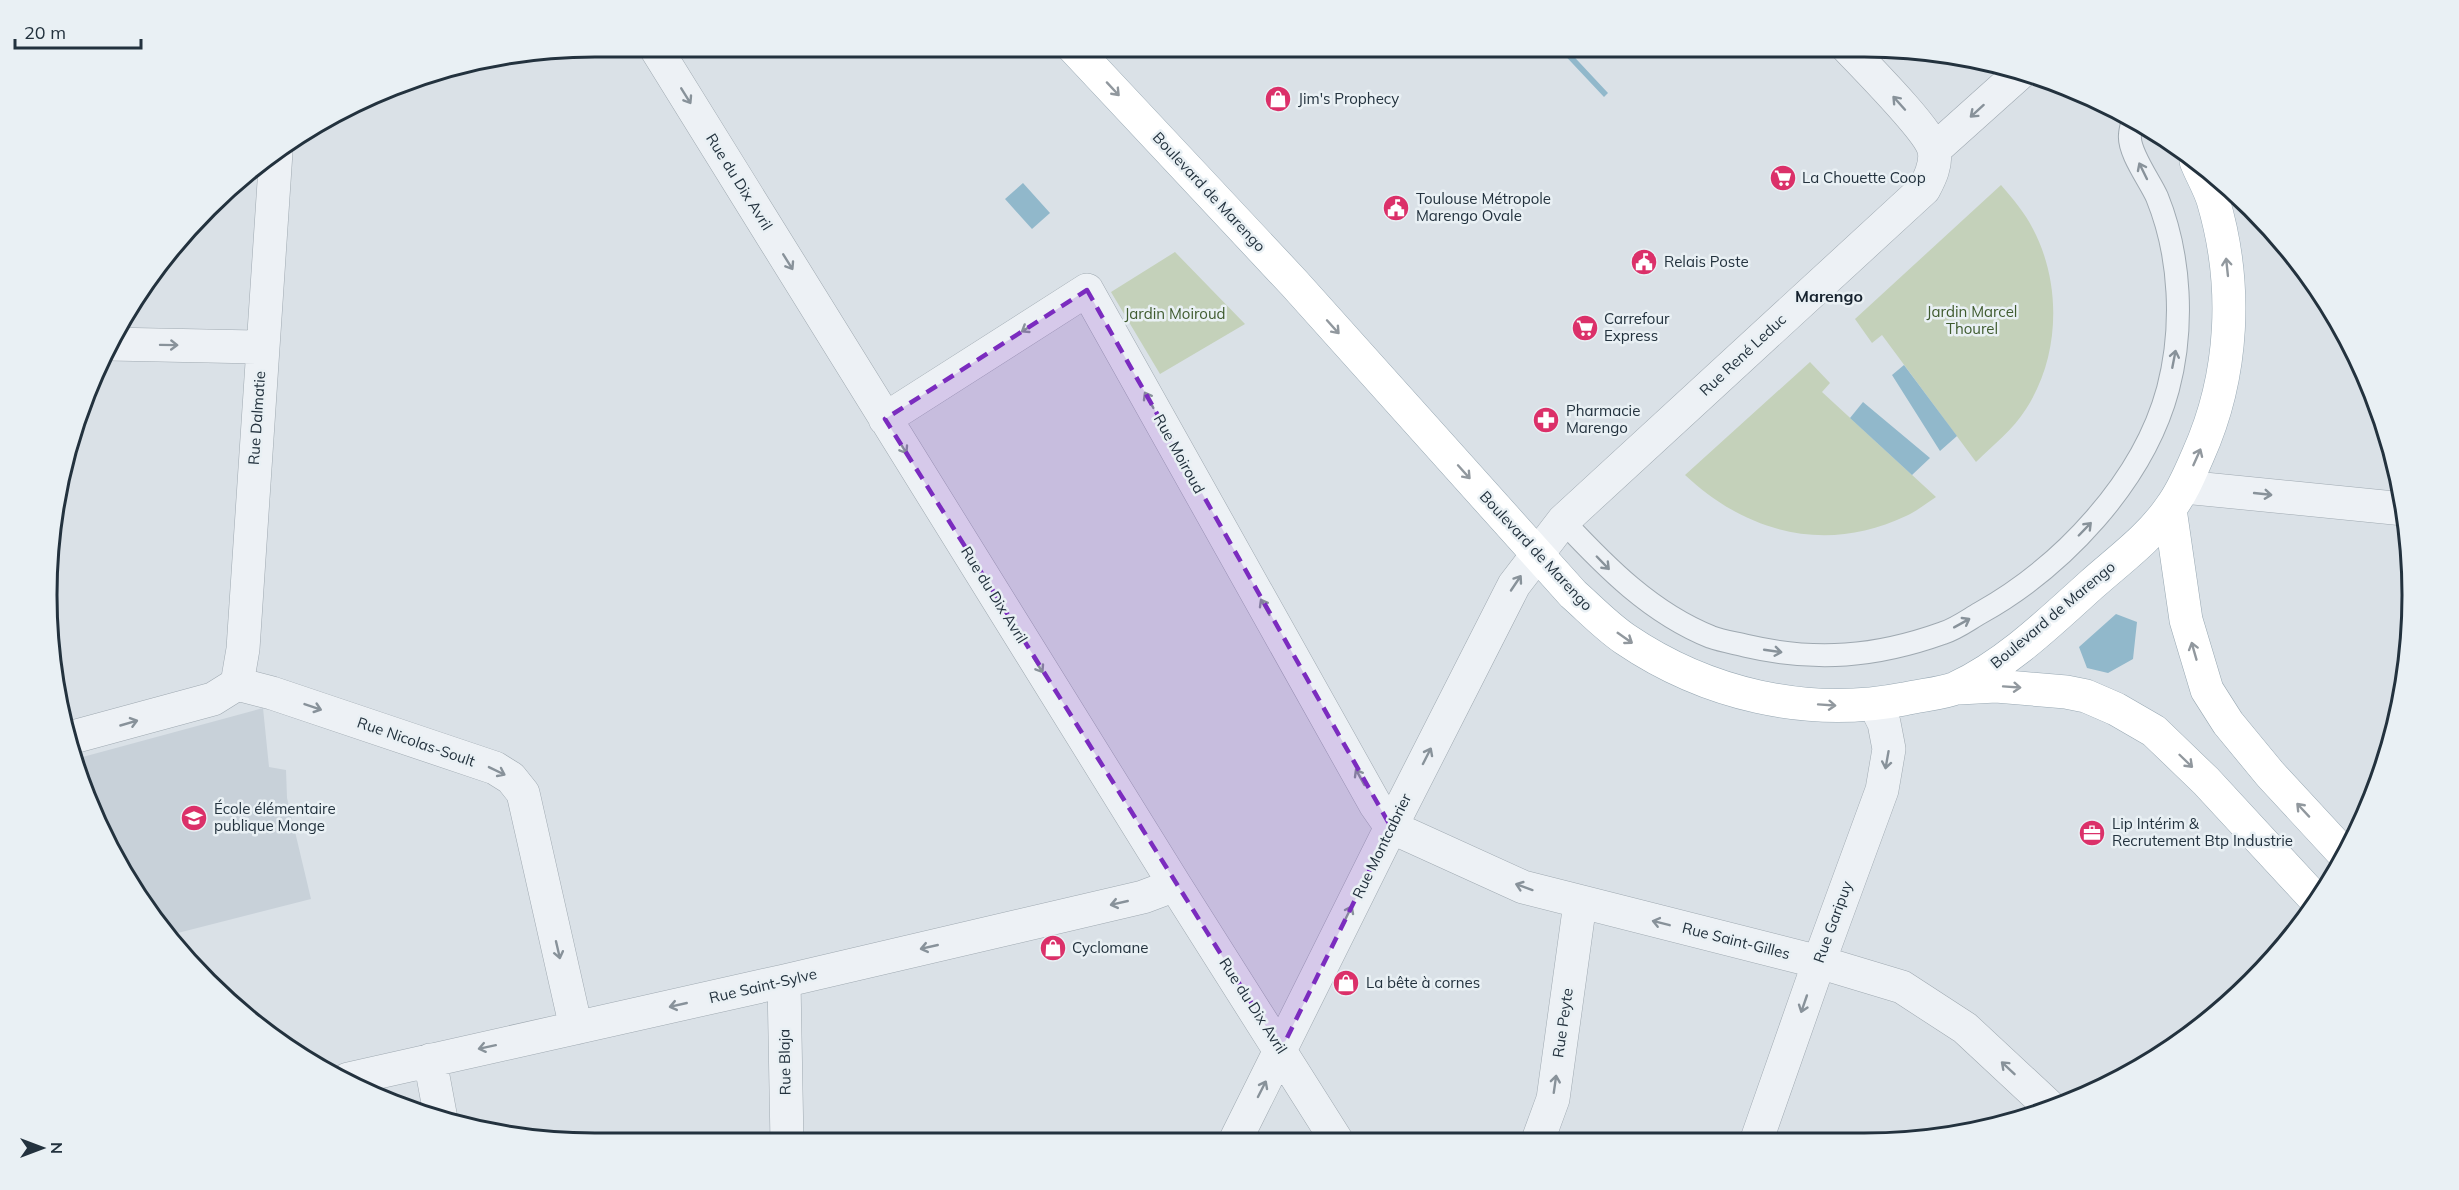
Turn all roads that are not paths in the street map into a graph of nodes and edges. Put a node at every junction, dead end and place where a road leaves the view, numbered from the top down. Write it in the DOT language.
graph roads {
  1 [pos="662,57"];
  2 [pos="1083,57"];
  3 [pos="1857,57"];
  4 [pos="2014,78"];
  5 [pos="2131,128"];
  6 [pos="1934,150"];
  7 [pos="275,162"];
  8 [pos="2203,177"];
  9 [pos="119,344"];
  10 [pos="262,347"];
  11 [pos="885,419"];
  12 [pos="2177,498"];
  13 [pos="2395,509"];
  14 [pos="1563,521"];
  15 [pos="1537,555"];
  16 [pos="237,684"];
  17 [pos="1954,689"];
  18 [pos="1875,705"];
  19 [pos="76,736"];
  20 [pos="1390,827"];
  21 [pos="2339,848"];
  22 [pos="1175,885"];
  23 [pos="2311,894"];
  24 [pos="1580,903"];
  25 [pos="1819,962"];
  26 [pos="784,981"];
  27 [pos="576,1028"];
  28 [pos="1281,1050"];
  29 [pos="430,1060"];
  30 [pos="356,1077"];
  31 [pos="2045,1101"];
  32 [pos="439,1110"];
  33 [pos="787,1133"];
  34 [pos="1239,1133"];
  35 [pos="1332,1133"];
  36 [pos="1541,1133"];
  37 [pos="1759,1133"];
  1 -- 11 [label="street, Rue du Dix Avril, one-way"];
  2 -- 15 [label="main road, Boulevard de Marengo, one-way"];
  6 -- 3 [label="street, one-way"];
  4 -- 6 [label="street, one-way"];
  14 -- 5 [label="lane, one-way"];
  6 -- 14 [label="street, Rue René Leduc"];
  7 -- 10 [label="street, Rue Dalmatie"];
  12 -- 8 [label="main road, Boulevard de Marengo, one-way"];
  9 -- 10 [label="street, one-way"];
  10 -- 16 [label="street, Rue Dalmatie"];
  20 -- 11 [label="street, Rue Moiroud, one-way"];
  11 -- 22 [label="street, Rue du Dix Avril, one-way"];
  12 -- 13 [label="street, one-way"];
  12 -- 17 [label="main road, Boulevard de Marengo"];
  21 -- 12 [label="main road, one-way"];
  14 -- 15 [label="street, Rue René Leduc"];
  15 -- 18 [label="main road, Boulevard de Marengo, one-way"];
  20 -- 15 [label="street, Rue Montcabrier, one-way"];
  19 -- 16 [label="street, one-way"];
  16 -- 27 [label="street, Rue Nicolas-Soult, one-way"];
  17 -- 18 [label="main road, Boulevard de Marengo"];
  17 -- 23 [label="main road, one-way"];
  18 -- 25 [label="street, Rue Garipuy, one-way"];
  24 -- 20 [label="street, Rue Saint-Gilles, one-way"];
  28 -- 20 [label="street, Rue Montcabrier, one-way"];
  22 -- 26 [label="street, Rue Saint-Sylve, one-way"];
  22 -- 28 [label="street, Rue du Dix Avril"];
  25 -- 24 [label="street, Rue Saint-Gilles, one-way"];
  36 -- 24 [label="street, Rue Peyte, one-way"];
  31 -- 25 [label="street, Rue Saint-Gilles, one-way"];
  25 -- 37 [label="street, Rue Garipuy, one-way"];
  26 -- 27 [label="street, Rue Saint-Sylve, one-way"];
  26 -- 33 [label="street, Rue Blaja"];
  27 -- 29 [label="street, Rue Saint-Sylve, one-way"];
  34 -- 28 [label="street, Rue Montcabrier, one-way"];
  28 -- 35 [label="street, Rue du Dix Avril"];
  29 -- 30 [label="street, Rue Saint-Sylve"];
  29 -- 32 [label="street"];
}
